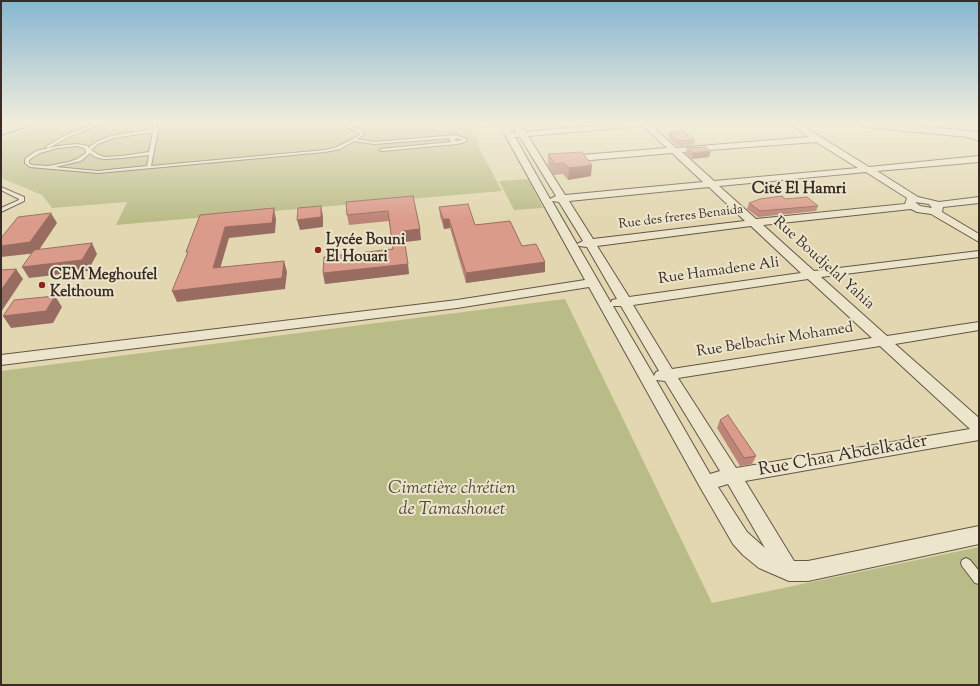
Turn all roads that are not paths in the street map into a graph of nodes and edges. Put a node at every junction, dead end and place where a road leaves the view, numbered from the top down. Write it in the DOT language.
graph roads {
  1 [pos="31,156"];
  2 [pos="85,156"];
  3 [pos="97,156"];
  4 [pos="129,156"];
  5 [pos="151,156"];
  6 [pos="270,156"];
  7 [pos="533,156"];
  8 [pos="604,156"];
  9 [pos="679,156"];
  10 [pos="844,156"];
  11 [pos="563,159"];
  12 [pos="979,159"];
  13 [pos="537,161"];
  14 [pos="149,167"];
  15 [pos="38,168"];
  16 [pos="865,169"];
  17 [pos="710,184"];
  18 [pos="1,188"];
  19 [pos="10,192"];
  20 [pos="1,195"];
  21 [pos="562,198"];
  22 [pos="547,200"];
  23 [pos="979,200"];
  24 [pos="914,203"];
  25 [pos="935,208"];
  26 [pos="1,210"];
  27 [pos="753,223"];
  28 [pos="979,239"];
  29 [pos="590,243"];
  30 [pos="572,245"];
  31 [pos="979,254"];
  32 [pos="811,275"];
  33 [pos="592,283"];
  34 [pos="625,302"];
  35 [pos="606,305"];
  36 [pos="979,326"];
  37 [pos="883,341"];
  38 [pos="1,360"];
  39 [pos="668,374"];
  40 [pos="647,378"];
  41 [pos="979,428"];
  42 [pos="979,434"];
  43 [pos="732,476"];
  44 [pos="706,482"];
  45 [pos="979,535"];
  46 [pos="966,563"];
  47 [pos="789,571"];
  48 [pos="979,579"];
  1 -- 15 [label="lane"];
  2 -- 15 [label="lane"];
  3 -- 4 [label="lane"];
  5 -- 14 [label="lane"];
  6 -- 14 [label="lane"];
  7 -- 13 [label="street"];
  8 -- 11 [label="street"];
  9 -- 17 [label="street, Rue Boudjelal Yahia"];
  10 -- 16 [label="street"];
  12 -- 16 [label="street"];
  13 -- 21 [label="street"];
  13 -- 22 [label="street"];
  14 -- 15 [label="lane"];
  16 -- 17 [label="street"];
  16 -- 24 [label="street"];
  17 -- 21 [label="street"];
  17 -- 27 [label="street, Rue Boudjelal Yahia"];
  18 -- 19 [label="lane"];
  19 -- 20 [label="lane"];
  19 -- 26 [label="lane"];
  21 -- 22 [label="street"];
  21 -- 29 [label="street"];
  22 -- 30 [label="street"];
  23 -- 25 [label="street"];
  24 -- 25 [label="street"];
  24 -- 27 [label="street, Rue des freres Benaida"];
  25 -- 28 [label="street"];
  27 -- 29 [label="street, Rue des freres Benaida"];
  27 -- 32 [label="street, Rue Boudjelal Yahia"];
  29 -- 30 [label="street, Rue des freres Benaida"];
  29 -- 34 [label="street"];
  30 -- 33 [label="street"];
  31 -- 32 [label="street, Rue Hamadene Ali"];
  32 -- 34 [label="street, Rue Hamadene Ali"];
  32 -- 37 [label="street, Rue Boudjelal Yahia"];
  33 -- 35 [label="street"];
  33 -- 38 [label="street"];
  34 -- 35 [label="street, Rue Hamadene Ali"];
  34 -- 39 [label="street"];
  35 -- 40 [label="street"];
  36 -- 37 [label="street, Rue Belbachir Mohamed"];
  37 -- 39 [label="street, Rue Belbachir Mohamed"];
  37 -- 41 [label="street, Rue Boudjelal Yahia"];
  39 -- 40 [label="street, Rue Belbachir Mohamed"];
  39 -- 43 [label="street"];
  40 -- 44 [label="street"];
  42 -- 43 [label="street, Rue Chaa Abdelkader"];
  43 -- 44 [label="street, Rue Chaa Abdelkader"];
  43 -- 47 [label="street"];
  44 -- 47 [label="street"];
  45 -- 47 [label="street"];
  46 -- 48 [label="lane"];
}
